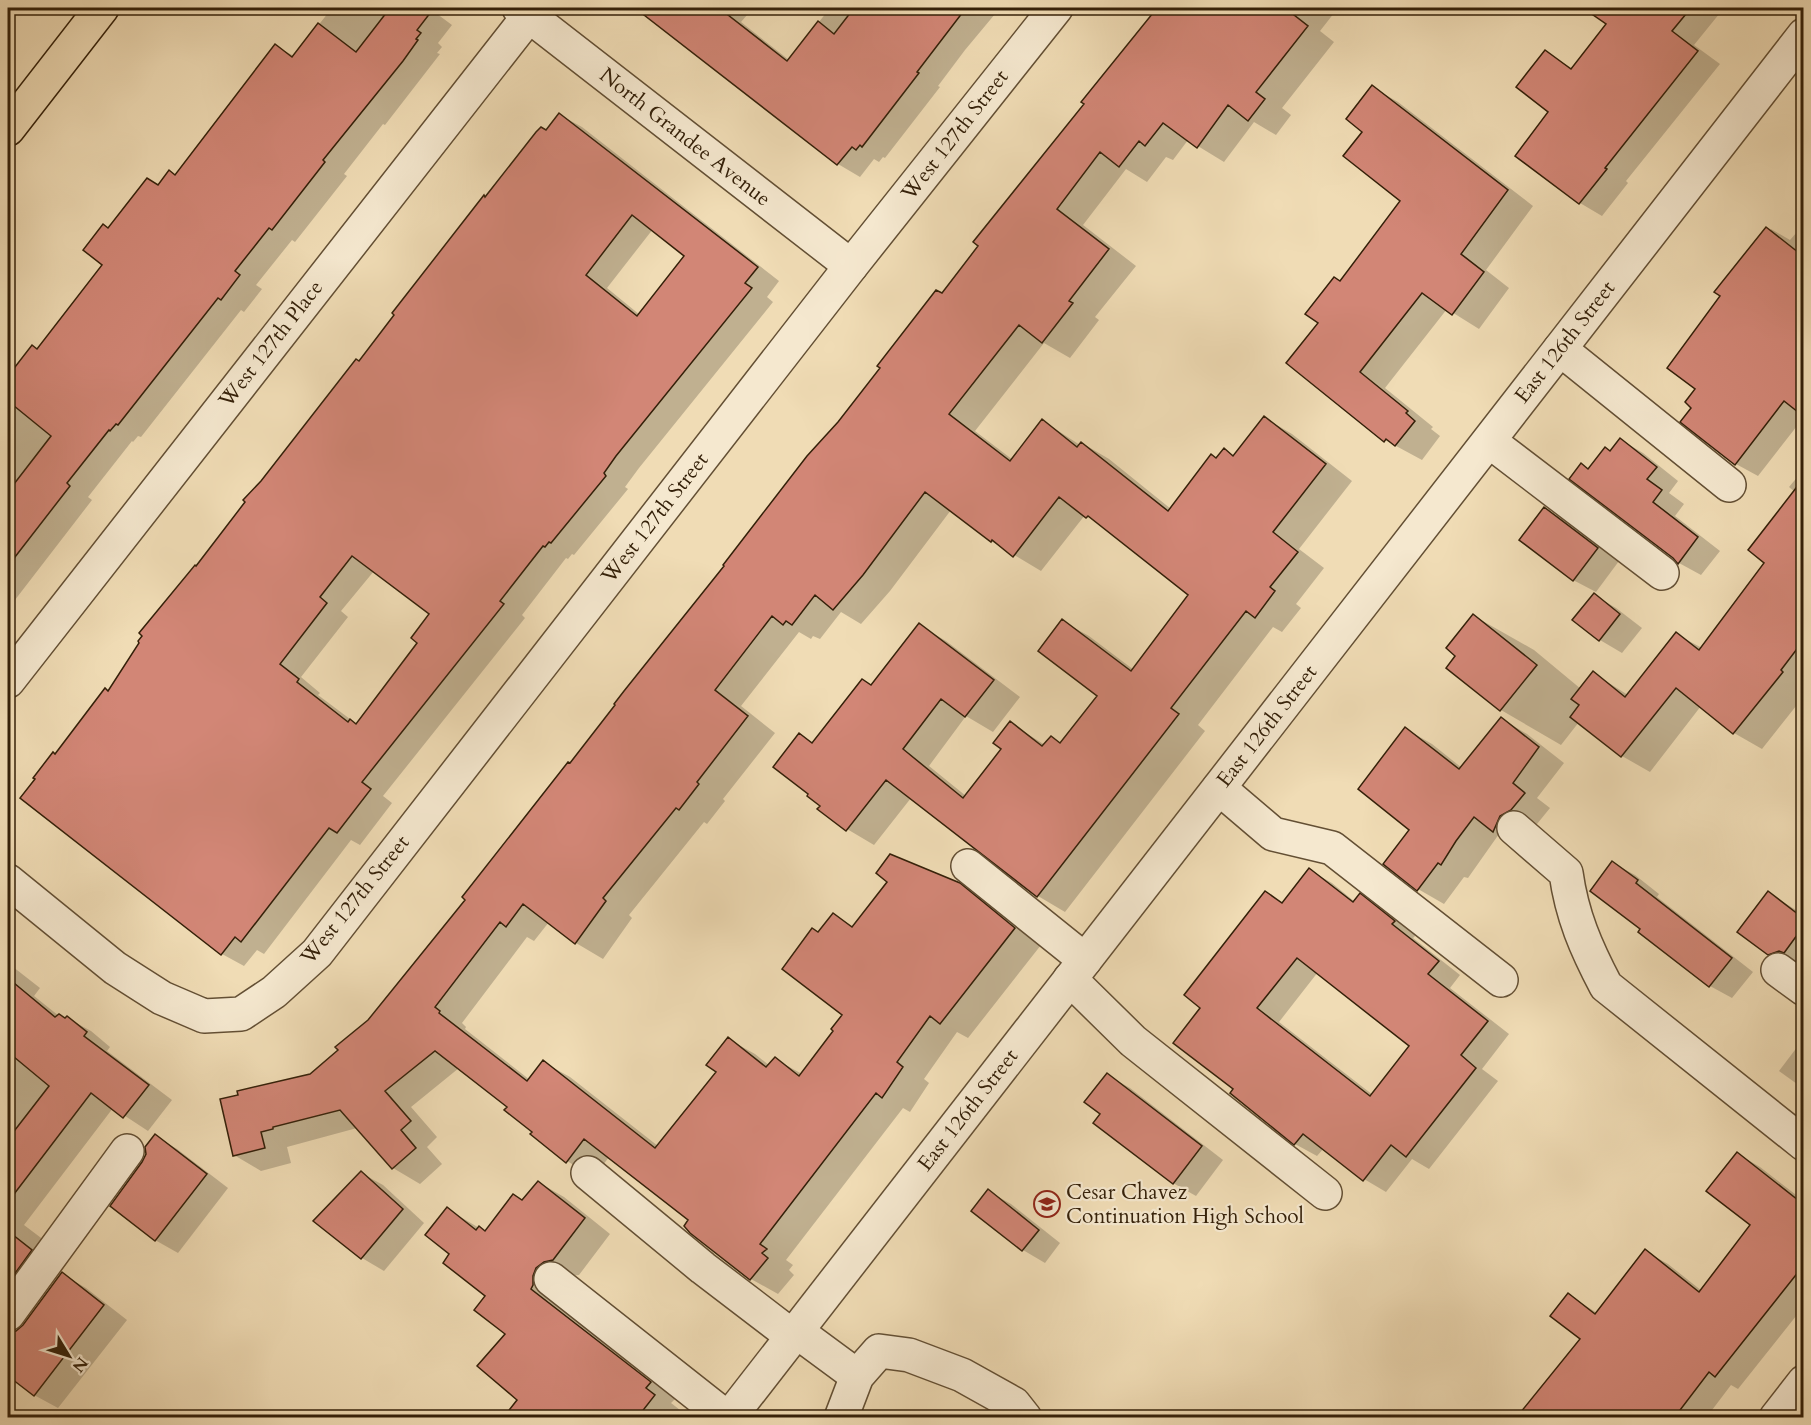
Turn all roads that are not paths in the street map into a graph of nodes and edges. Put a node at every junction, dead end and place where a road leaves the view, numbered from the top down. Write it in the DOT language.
graph roads {
  1 [pos="102,8"];
  2 [pos="1056,8"];
  3 [pos="528,10"];
  4 [pos="1803,35"];
  5 [pos="8,129"];
  6 [pos="851,266"];
  7 [pos="1560,349"];
  8 [pos="1489,441"];
  9 [pos="1729,485"];
  10 [pos="1662,573"];
  11 [pos="8,681"];
  12 [pos="1219,788"];
  13 [pos="1514,828"];
  14 [pos="968,866"];
  15 [pos="8,881"];
  16 [pos="1077,969"];
  17 [pos="1501,980"];
  18 [pos="1803,1144"];
  19 [pos="127,1151"];
  20 [pos="588,1173"];
  21 [pos="1325,1193"];
  22 [pos="551,1279"];
  23 [pos="8,1314"];
  24 [pos="794,1333"];
  25 [pos="856,1376"];
  26 [pos="1803,1382"];
  27 [pos="728,1418"];
  28 [pos="841,1418"];
  29 [pos="1025,1418"];
  30 [pos="1776,1418"];
  1 -- 5 [label="main road"];
  2 -- 6 [label="street, West 127th Street"];
  3 -- 6 [label="street, North Grandee Avenue"];
  3 -- 11 [label="street, West 127th Place"];
  4 -- 7 [label="street, East 126th Street"];
  6 -- 15 [label="street, West 127th Street"];
  7 -- 8 [label="street, East 126th Street"];
  7 -- 9 [label="street"];
  8 -- 10 [label="street"];
  8 -- 12 [label="street, East 126th Street"];
  12 -- 16 [label="street, East 126th Street"];
  12 -- 17 [label="street"];
  13 -- 18 [label="street"];
  14 -- 16 [label="street"];
  16 -- 21 [label="street"];
  16 -- 24 [label="street, East 126th Street"];
  19 -- 23 [label="street"];
  20 -- 24 [label="street"];
  22 -- 27 [label="street"];
  24 -- 25 [label="street"];
  24 -- 27 [label="street, East 126th Street"];
  25 -- 28 [label="street"];
  25 -- 29 [label="street"];
  26 -- 30 [label="street"];
}
